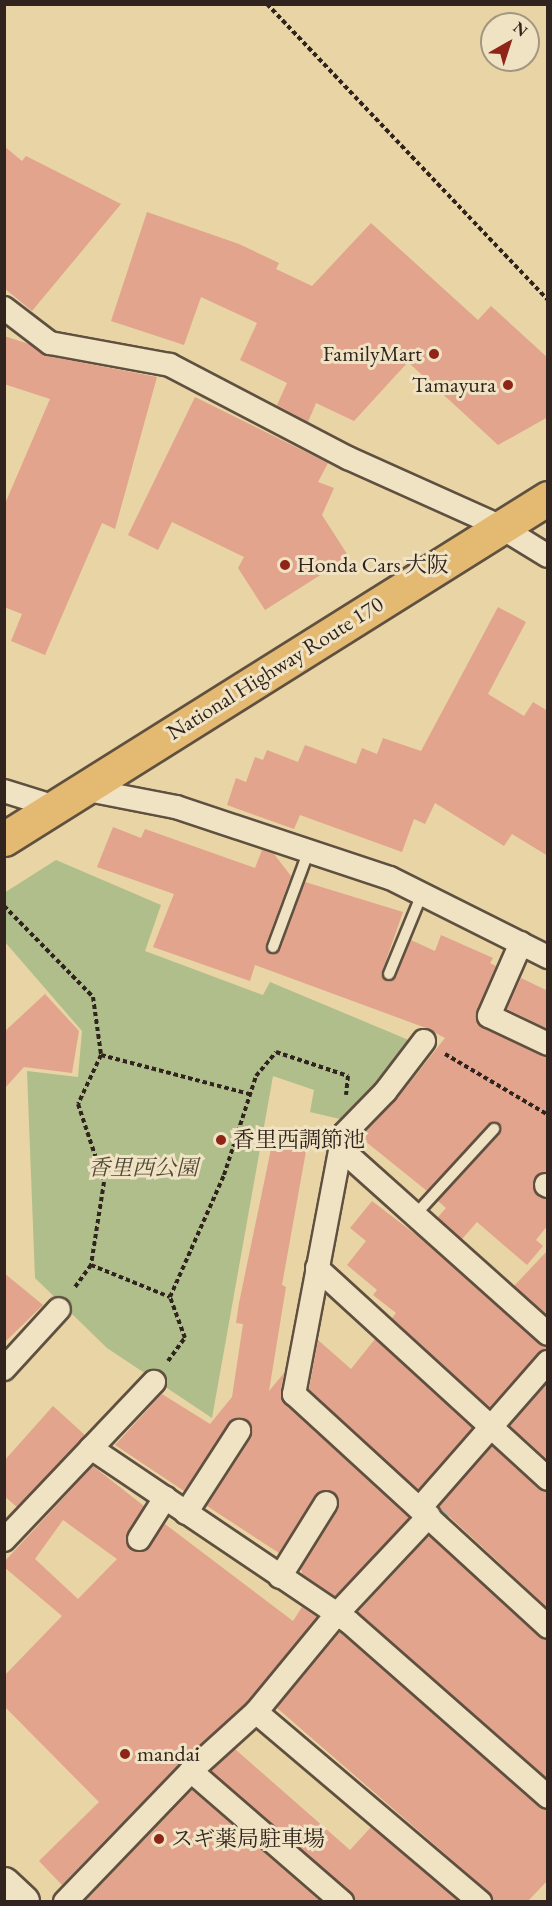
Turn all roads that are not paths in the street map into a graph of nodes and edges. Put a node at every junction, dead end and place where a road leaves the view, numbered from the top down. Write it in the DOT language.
graph roads {
  1 [pos="4,308"];
  2 [pos="548,498"];
  3 [pos="499,526"];
  4 [pos="548,556"];
  5 [pos="83,789"];
  6 [pos="4,791"];
  7 [pos="55,807"];
  8 [pos="4,838"];
  9 [pos="309,850"];
  10 [pos="422,894"];
  11 [pos="521,943"];
  12 [pos="273,947"];
  13 [pos="548,957"];
  14 [pos="389,974"];
  15 [pos="423,1041"];
  16 [pos="548,1044"];
  17 [pos="495,1129"];
  18 [pos="342,1141"];
  19 [pos="415,1215"];
  20 [pos="317,1268"];
  21 [pos="59,1309"];
  22 [pos="548,1334"];
  23 [pos="548,1362"];
  24 [pos="4,1368"];
  25 [pos="154,1382"];
  26 [pos="491,1427"];
  27 [pos="239,1431"];
  28 [pos="91,1448"];
  29 [pos="548,1479"];
  30 [pos="165,1498"];
  31 [pos="326,1503"];
  32 [pos="424,1512"];
  33 [pos="186,1513"];
  34 [pos="139,1539"];
  35 [pos="4,1540"];
  36 [pos="280,1577"];
  37 [pos="336,1615"];
  38 [pos="548,1628"];
  39 [pos="256,1713"];
  40 [pos="191,1772"];
  41 [pos="548,1797"];
  42 [pos="4,1884"];
  43 [pos="23,1902"];
  44 [pos="65,1902"];
  45 [pos="342,1902"];
  46 [pos="480,1902"];
  1 -- 3 [label="street"];
  2 -- 3 [label="highway, National Highway Route 170"];
  3 -- 4 [label="street"];
  3 -- 5 [label="highway, National Highway Route 170"];
  5 -- 7 [label="highway, National Highway Route 170"];
  5 -- 9 [label="street"];
  6 -- 7 [label="street"];
  7 -- 8 [label="highway, National Highway Route 170"];
  9 -- 10 [label="street"];
  9 -- 12 [label="lane"];
  10 -- 11 [label="street"];
  10 -- 14 [label="lane"];
  11 -- 13 [label="street"];
  11 -- 16 [label="street"];
  15 -- 18 [label="street"];
  17 -- 19 [label="lane"];
  18 -- 19 [label="street"];
  18 -- 20 [label="street"];
  19 -- 22 [label="street"];
  20 -- 26 [label="street"];
  20 -- 32 [label="street"];
  21 -- 24 [label="street"];
  23 -- 26 [label="street"];
  25 -- 28 [label="street"];
  26 -- 29 [label="street"];
  26 -- 32 [label="street"];
  27 -- 33 [label="street"];
  28 -- 30 [label="street"];
  28 -- 35 [label="street"];
  30 -- 33 [label="street"];
  30 -- 34 [label="street"];
  31 -- 36 [label="street"];
  32 -- 37 [label="street"];
  32 -- 38 [label="street"];
  33 -- 36 [label="street"];
  36 -- 37 [label="street"];
  37 -- 39 [label="street"];
  37 -- 41 [label="street"];
  39 -- 40 [label="street"];
  39 -- 46 [label="street"];
  40 -- 44 [label="street"];
  40 -- 45 [label="street"];
  42 -- 43 [label="main road"];
}
